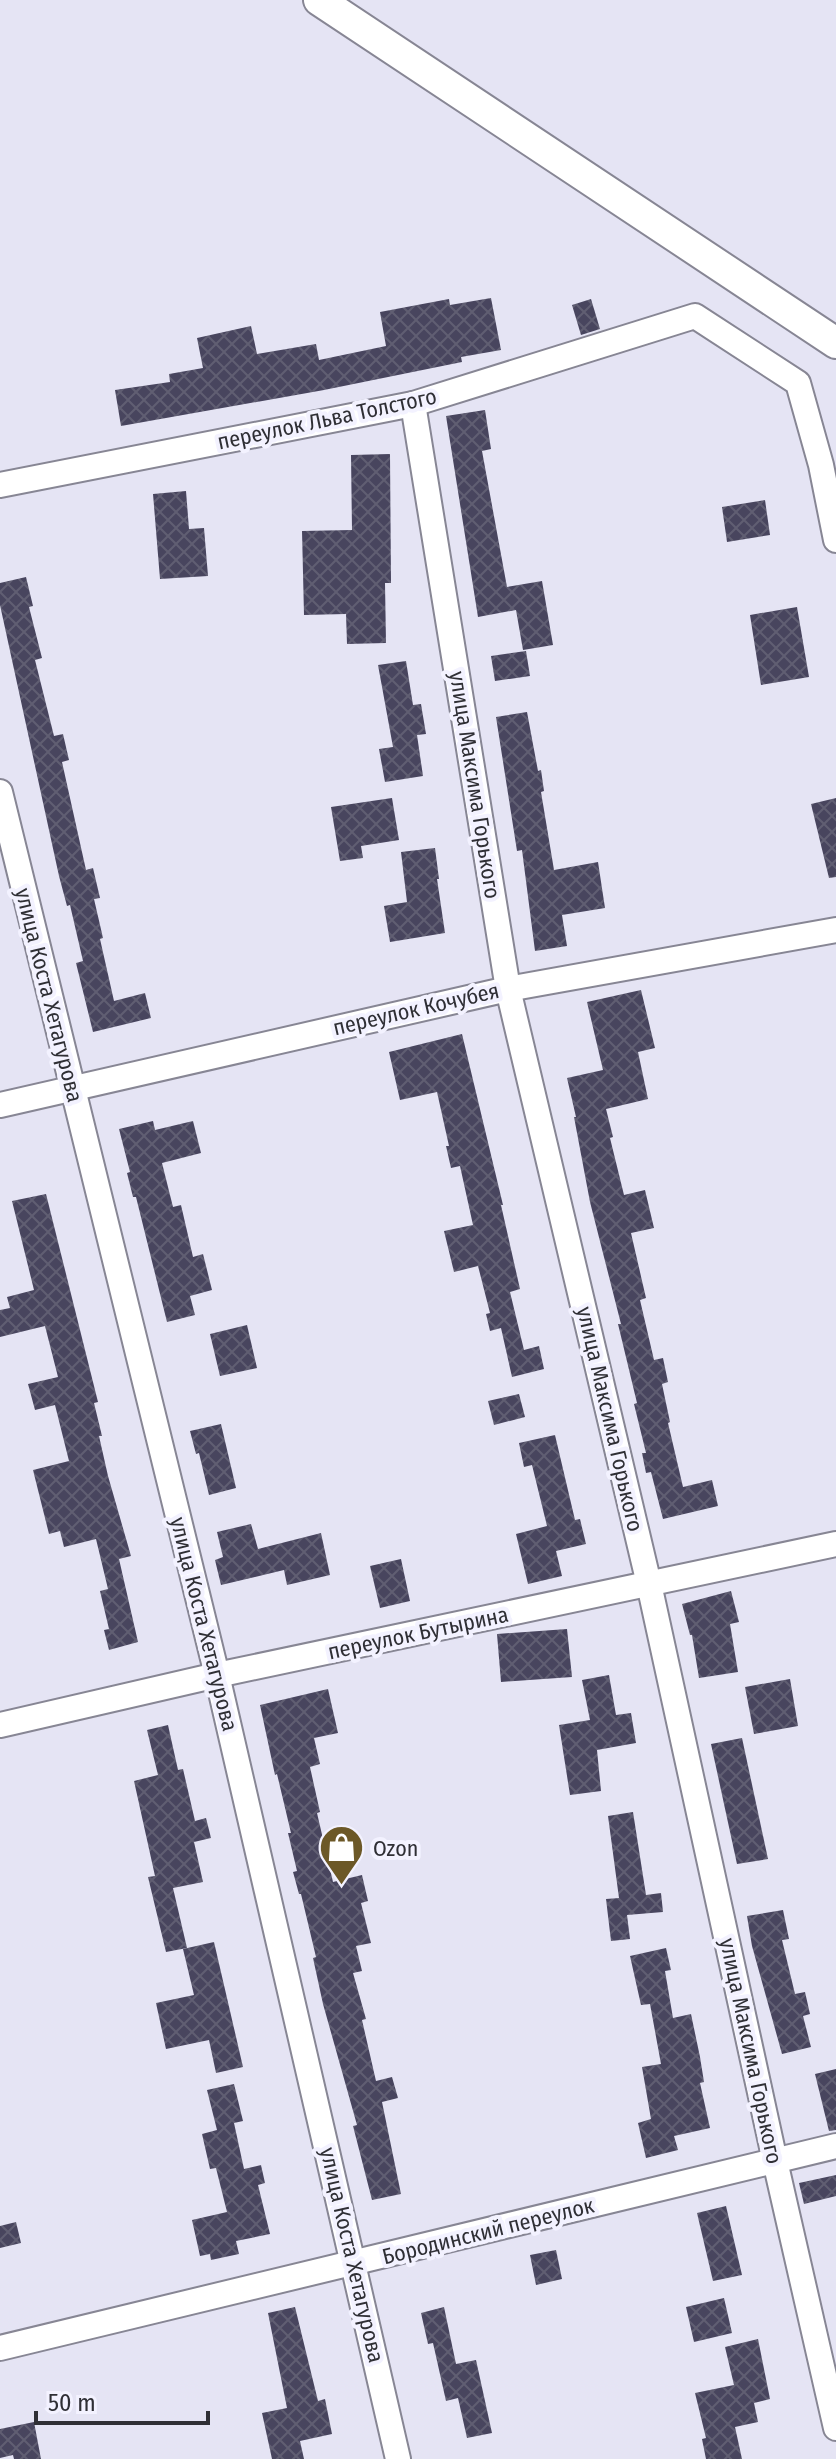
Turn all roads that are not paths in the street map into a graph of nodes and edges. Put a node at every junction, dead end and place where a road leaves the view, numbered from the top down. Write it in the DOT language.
graph roads {
  1 [pos="319,0"];
  2 [pos="836,343"];
  3 [pos="413,404"];
  4 [pos="0,485"];
  5 [pos="836,540"];
  6 [pos="0,792"];
  7 [pos="836,930"];
  8 [pos="508,989"];
  9 [pos="71,1088"];
  10 [pos="0,1105"];
  11 [pos="836,1544"];
  12 [pos="649,1584"];
  13 [pos="217,1675"];
  14 [pos="0,1725"];
  15 [pos="836,2146"];
  16 [pos="775,2161"];
  17 [pos="355,2264"];
  18 [pos="0,2348"];
  19 [pos="836,2428"];
  20 [pos="398,2459"];
  1 -- 2 [label="street"];
  3 -- 4 [label="street, переулок Льва Толстого"];
  3 -- 5 [label="street, переулок Льва Толстого"];
  3 -- 8 [label="street, улица Максима Горького"];
  6 -- 9 [label="street, улица Коста Хетагурова"];
  7 -- 8 [label="street, переулок Кочубея"];
  8 -- 9 [label="street, переулок Кочубея"];
  8 -- 12 [label="street, улица Максима Горького"];
  9 -- 10 [label="street, переулок Кочубея"];
  9 -- 13 [label="street, улица Коста Хетагурова"];
  11 -- 12 [label="street, переулок Бутырина"];
  12 -- 13 [label="street, переулок Бутырина"];
  12 -- 16 [label="street, улица Максима Горького"];
  13 -- 14 [label="street, переулок Бутырина"];
  13 -- 17 [label="street, улица Коста Хетагурова"];
  15 -- 16 [label="street, Бородинский переулок"];
  16 -- 17 [label="street, Бородинский переулок"];
  16 -- 19 [label="street, улица Максима Горького"];
  17 -- 18 [label="street, Бородинский переулок"];
  17 -- 20 [label="street, улица Коста Хетагурова"];
}
